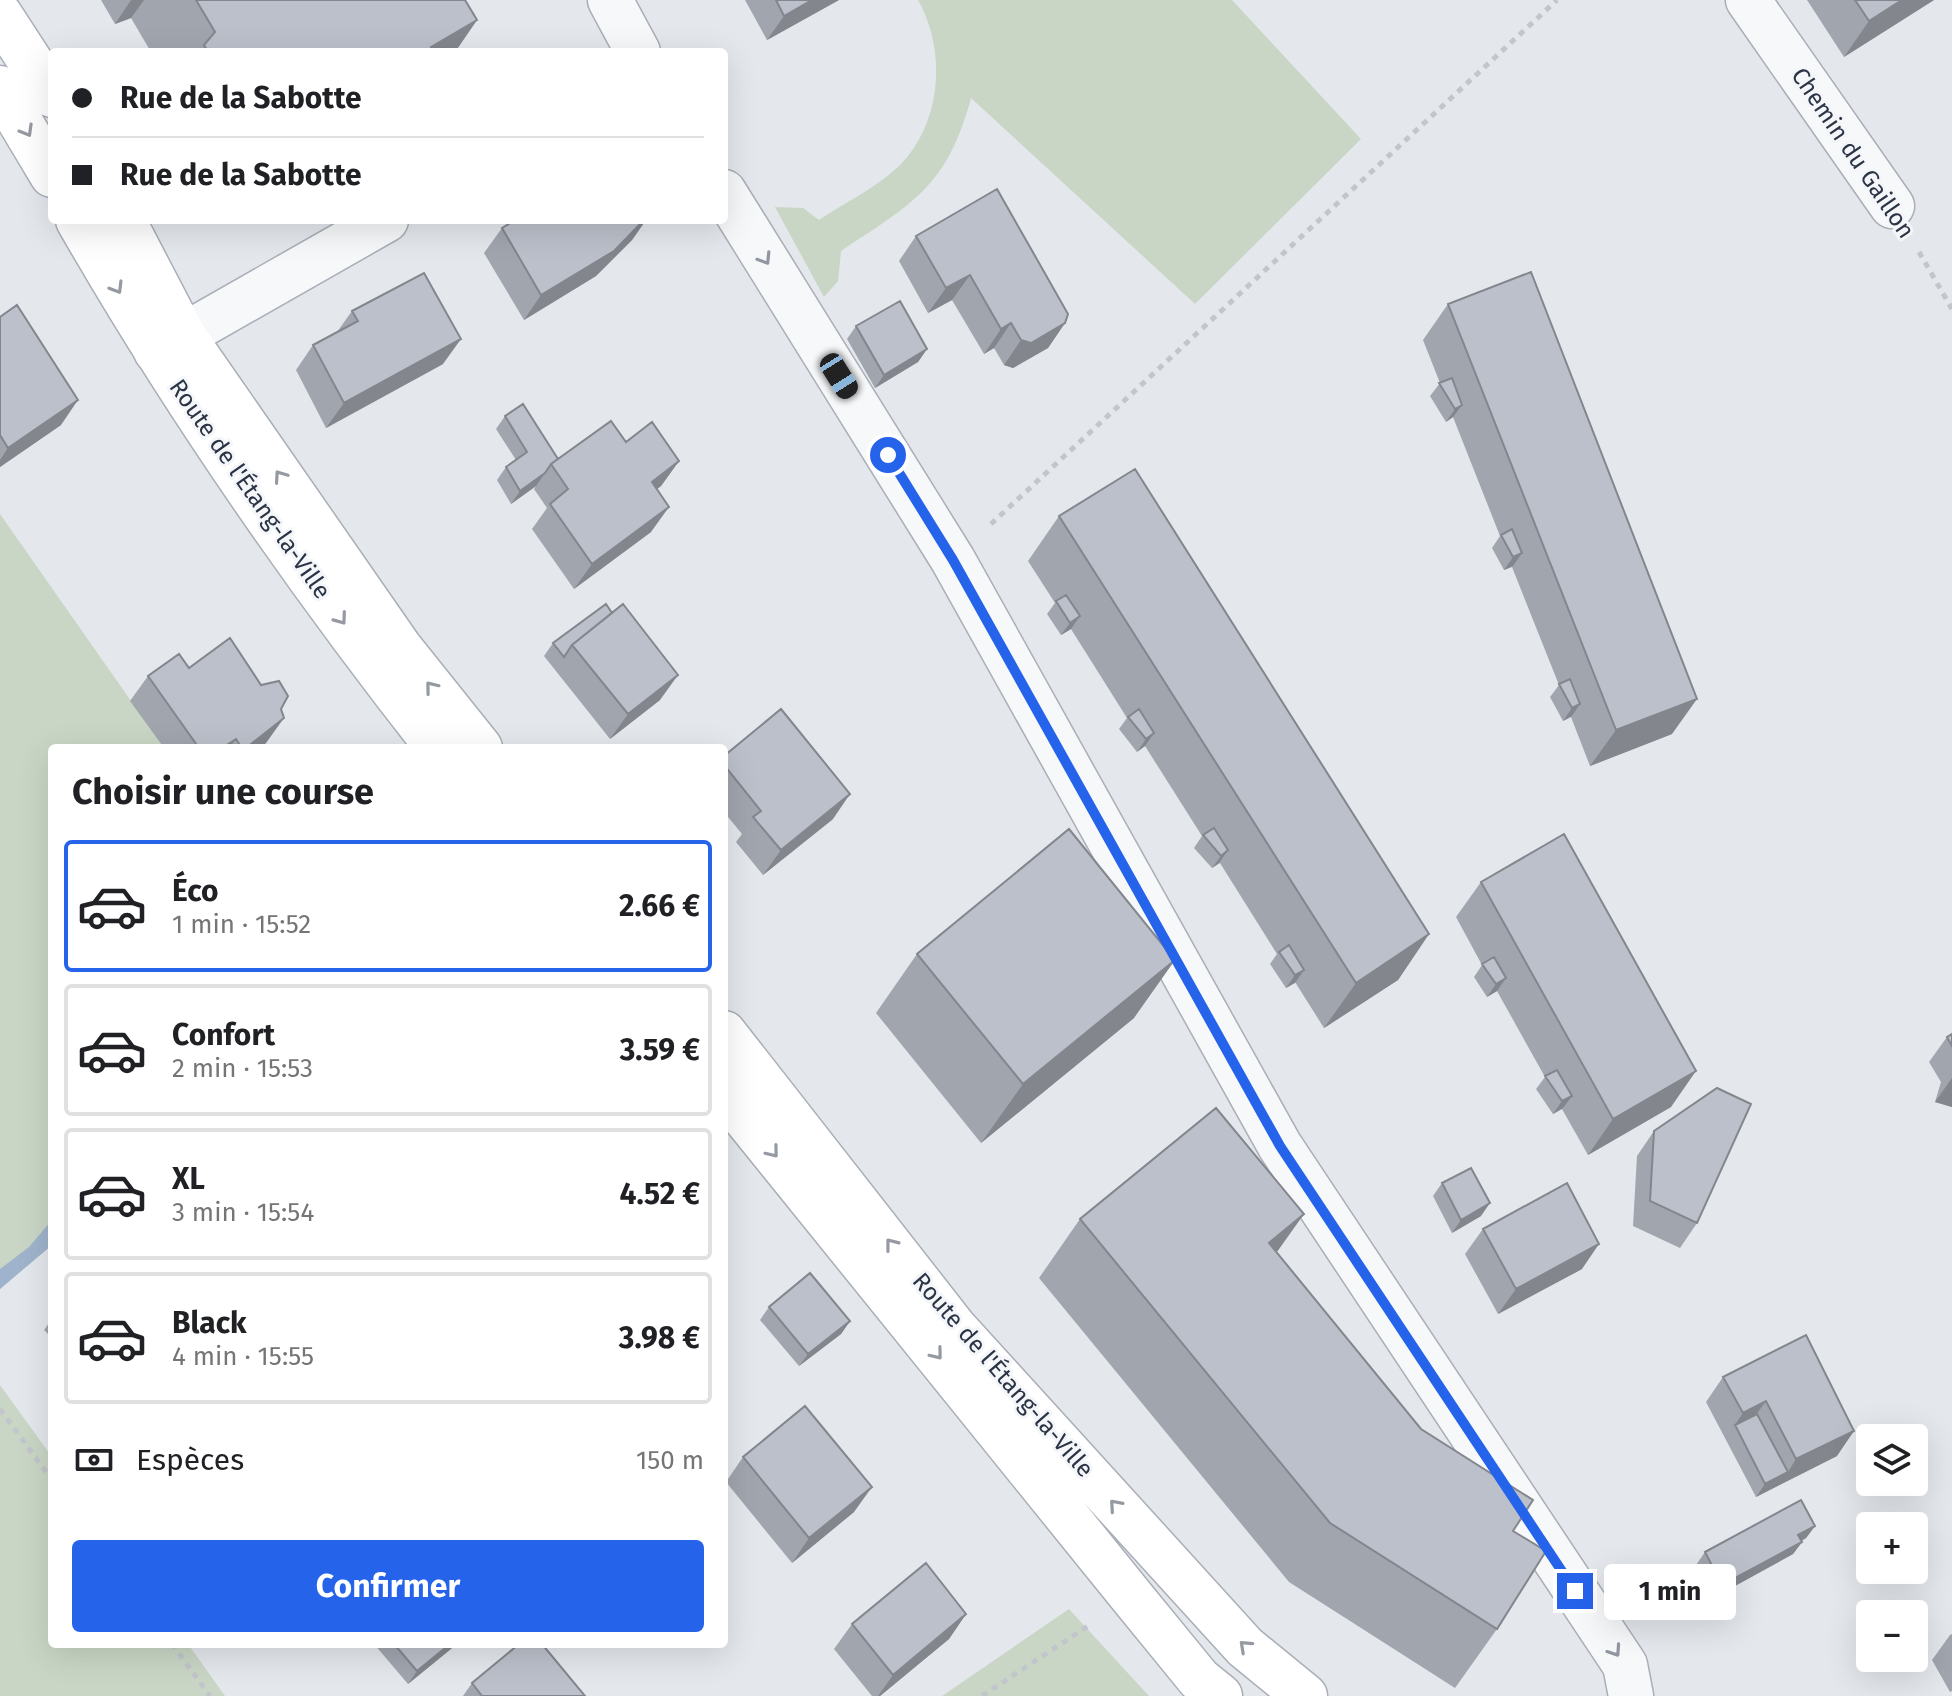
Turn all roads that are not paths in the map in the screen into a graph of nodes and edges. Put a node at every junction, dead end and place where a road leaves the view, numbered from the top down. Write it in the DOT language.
graph roads {
  1 [pos="610,0"];
  2 [pos="1748,0"];
  3 [pos="0,15"];
  4 [pos="636,48"];
  5 [pos="0,88"];
  6 [pos="48,89"];
  7 [pos="48,168"];
  8 [pos="728,198"];
  9 [pos="1892,206"];
  10 [pos="81,224"];
  11 [pos="125,224"];
  12 [pos="379,224"];
  13 [pos="170,344"];
  14 [pos="435,744"];
  15 [pos="477,744"];
  16 [pos="728,1038"];
  17 [pos="728,1097"];
  18 [pos="1167,1563"];
  19 [pos="1132,1597"];
  20 [pos="1220,1696"];
  21 [pos="1305,1696"];
  22 [pos="1631,1696"];
  1 -- 4 [label="street"];
  2 -- 9 [label="street, Chemin du Gaillon"];
  3 -- 6 [label="street"];
  5 -- 7 [label="street, one-way"];
  8 -- 22 [label="street, one-way"];
  10 -- 13 [label="street, Route de l'Étang-la-Ville, one-way"];
  11 -- 13 [label="street, Route de l'Étang-la-Ville"];
  12 -- 13 [label="street"];
  13 -- 14 [label="street, Route de l'Étang-la-Ville, one-way"];
  15 -- 13 [label="street, Route de l'Étang-la-Ville, one-way"];
  18 -- 16 [label="street, Route de l'Étang-la-Ville, one-way"];
  17 -- 19 [label="street, Route de l'Étang-la-Ville, one-way"];
  18 -- 19 [label="street"];
  21 -- 18 [label="street, Route de l'Étang-la-Ville, one-way"];
  19 -- 20 [label="street, Route de l'Étang-la-Ville"];
}
